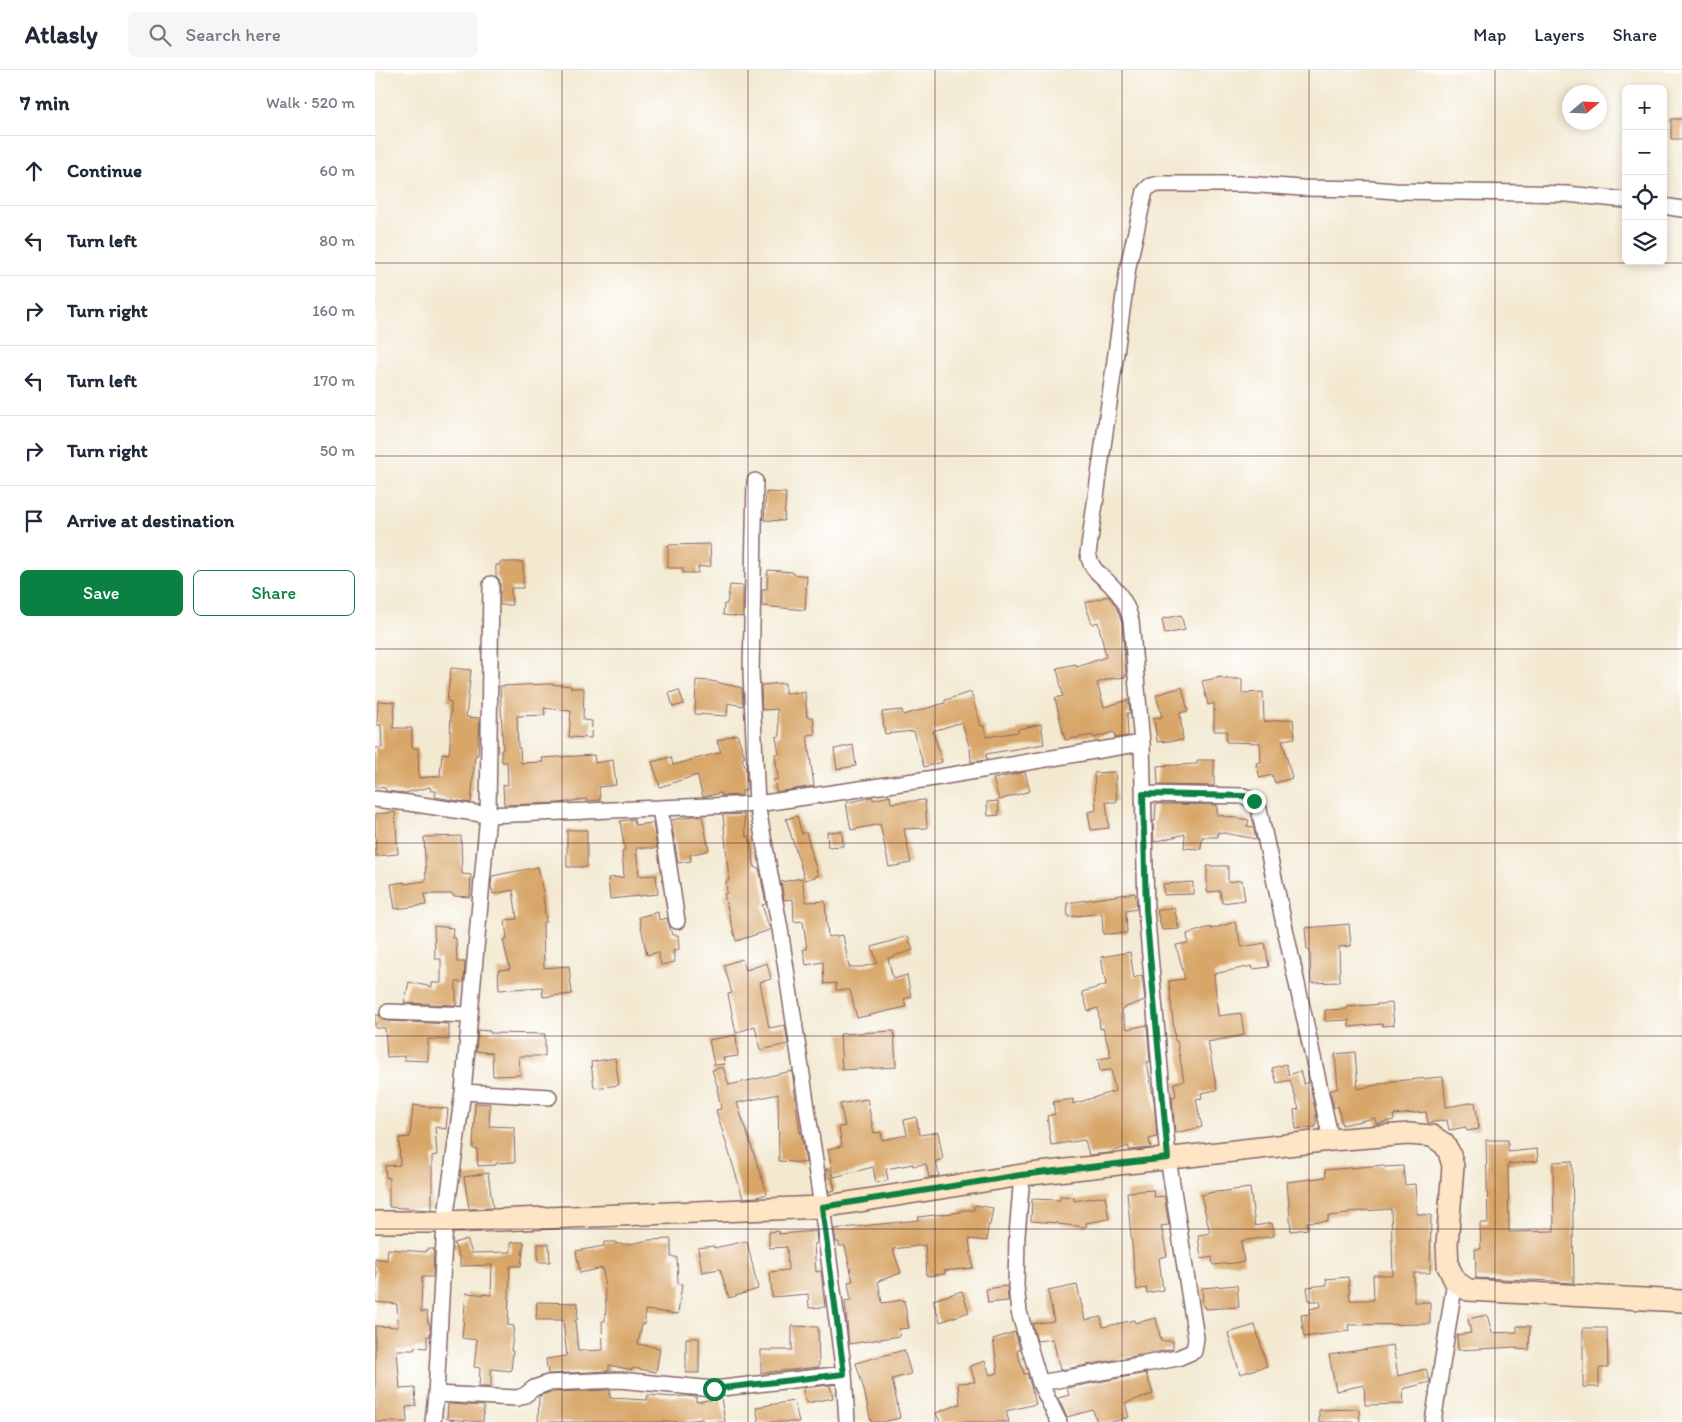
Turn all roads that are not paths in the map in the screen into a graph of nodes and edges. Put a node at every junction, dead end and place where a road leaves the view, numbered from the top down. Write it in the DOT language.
graph roads {
  1 [pos="1622,200"];
  2 [pos="1667,207"];
  3 [pos="1682,209"];
  4 [pos="755,481"];
  5 [pos="491,584"];
  6 [pos="1142,743"];
  7 [pos="1143,794"];
  8 [pos="375,799"];
  9 [pos="757,804"];
  10 [pos="660,808"];
  11 [pos="489,815"];
  12 [pos="677,921"];
  13 [pos="388,1012"];
  14 [pos="469,1015"];
  15 [pos="463,1092"];
  16 [pos="549,1097"];
  17 [pos="1331,1140"];
  18 [pos="1168,1158"];
  19 [pos="1021,1175"];
  20 [pos="822,1207"];
  21 [pos="375,1222"];
  22 [pos="445,1222"];
  23 [pos="1455,1280"];
  24 [pos="1682,1301"];
  25 [pos="844,1374"];
  26 [pos="1040,1383"];
  27 [pos="436,1394"];
  28 [pos="433,1422"];
  29 [pos="847,1422"];
  30 [pos="1059,1422"];
  31 [pos="1433,1422"];
  1 -- 6 [label="street"];
  2 -- 3 [label="street"];
  4 -- 9 [label="street"];
  5 -- 11 [label="street"];
  6 -- 7 [label="street"];
  6 -- 9 [label="street"];
  7 -- 17 [label="street"];
  7 -- 18 [label="street"];
  8 -- 11 [label="street"];
  9 -- 10 [label="street"];
  9 -- 20 [label="street"];
  10 -- 11 [label="street"];
  10 -- 12 [label="street"];
  11 -- 14 [label="street"];
  13 -- 14 [label="street"];
  14 -- 15 [label="street"];
  15 -- 16 [label="street"];
  15 -- 22 [label="street"];
  17 -- 18 [label="street"];
  17 -- 23 [label="street"];
  18 -- 19 [label="street"];
  18 -- 26 [label="street"];
  19 -- 20 [label="street"];
  19 -- 26 [label="street"];
  20 -- 22 [label="street"];
  20 -- 25 [label="street"];
  21 -- 22 [label="street"];
  22 -- 27 [label="street"];
  23 -- 24 [label="street"];
  23 -- 31 [label="street"];
  25 -- 27 [label="street"];
  25 -- 29 [label="street"];
  26 -- 30 [label="street"];
  27 -- 28 [label="street"];
}
